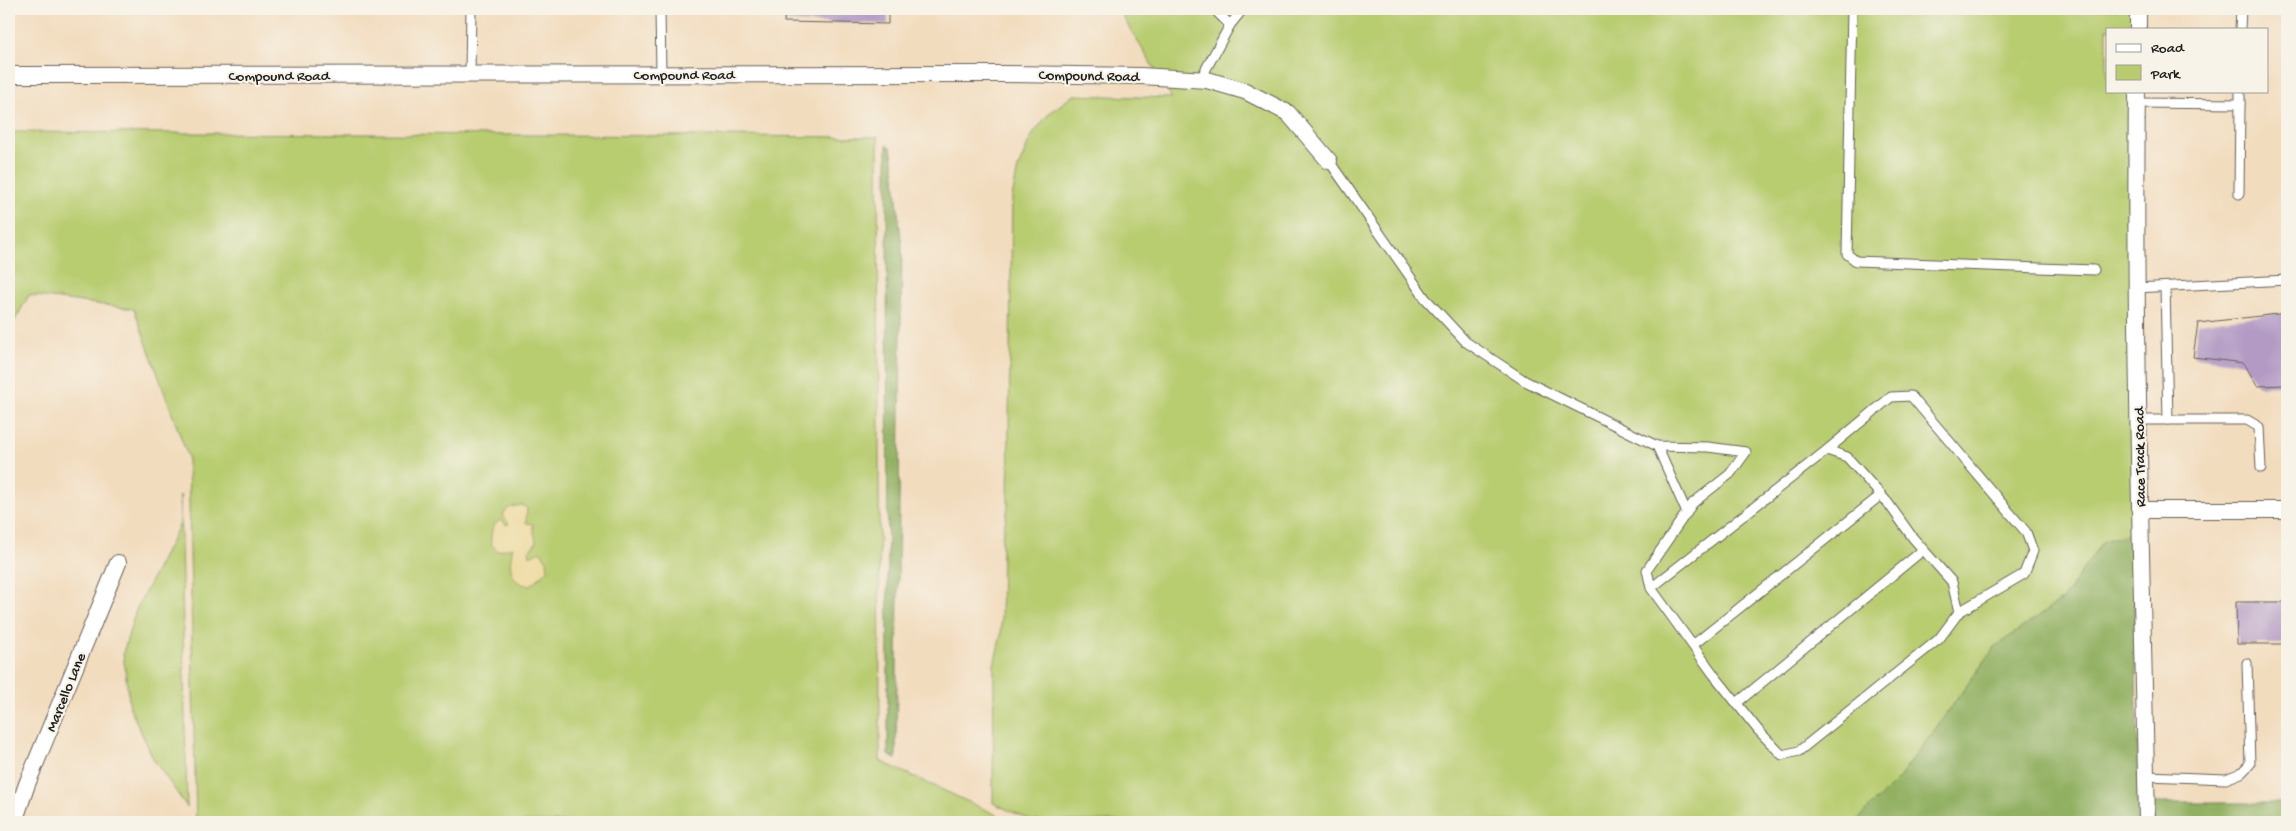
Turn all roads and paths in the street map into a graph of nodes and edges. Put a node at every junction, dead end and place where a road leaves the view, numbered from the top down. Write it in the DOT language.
graph roads {
  1 [pos="471,9"];
  2 [pos="660,9"];
  3 [pos="1214,9"];
  4 [pos="1243,9"];
  5 [pos="1852,9"];
  6 [pos="2138,9"];
  7 [pos="2241,9"];
  8 [pos="1230,25"];
  9 [pos="2138,28"];
  10 [pos="2240,28"];
  11 [pos="470,74"];
  12 [pos="661,74"];
  13 [pos="9,75"];
  14 [pos="1200,80"];
  15 [pos="2240,92"];
  16 [pos="2137,97"];
  17 [pos="2240,104"];
  18 [pos="1330,161"];
  19 [pos="2239,194"];
  20 [pos="2094,270"];
  21 [pos="2287,280"];
  22 [pos="2165,287"];
  23 [pos="2136,288"];
  24 [pos="2137,420"];
  25 [pos="2168,420"];
  26 [pos="1658,446"];
  27 [pos="1827,450"];
  28 [pos="2260,468"];
  29 [pos="1881,495"];
  30 [pos="2140,510"];
  31 [pos="2287,510"];
  32 [pos="1687,512"];
  33 [pos="1923,550"];
  34 [pos="118,563"];
  35 [pos="1651,588"];
  36 [pos="1959,612"];
  37 [pos="1693,645"];
  38 [pos="2247,663"];
  39 [pos="1738,702"];
  40 [pos="2146,776"];
  41 [pos="14,822"];
  42 [pos="2147,822"];
  1 -- 11 [label="lane"];
  2 -- 12 [label="lane"];
  3 -- 8 [label="lane"];
  4 -- 8 [label="lane"];
  5 -- 20 [label="lane"];
  6 -- 9 [label="street"];
  7 -- 10 [label="lane"];
  8 -- 14 [label="lane"];
  11 -- 12 [label="street, Compound Road"];
  11 -- 13 [label="street, Compound Road"];
  12 -- 14 [label="street, Compound Road"];
  14 -- 18 [label="street, Compound Road"];
  15 -- 17 [label="lane"];
  16 -- 17 [label="lane"];
  16 -- 23 [label="street, Race Track Road"];
  17 -- 19 [label="lane"];
  18 -- 26 [label="lane"];
  21 -- 22 [label="lane"];
  22 -- 23 [label="lane"];
  22 -- 25 [label="lane"];
  23 -- 24 [label="street, Race Track Road"];
  24 -- 25 [label="lane"];
  24 -- 30 [label="street, Race Track Road"];
  25 -- 28 [label="lane"];
  26 -- 32 [label="lane"];
  26 -- 32 [label="lane"];
  27 -- 29 [label="lane"];
  27 -- 35 [label="lane"];
  27 -- 36 [label="lane"];
  29 -- 33 [label="lane"];
  29 -- 37 [label="lane"];
  30 -- 31 [label="street"];
  30 -- 40 [label="street, Race Track Road"];
  32 -- 35 [label="lane"];
  33 -- 36 [label="lane"];
  33 -- 39 [label="lane"];
  34 -- 41 [label="street, Marcello Lane"];
  35 -- 37 [label="lane"];
  36 -- 39 [label="lane"];
  37 -- 39 [label="lane"];
  38 -- 40 [label="lane"];
  40 -- 42 [label="street, Race Track Road"];
}
